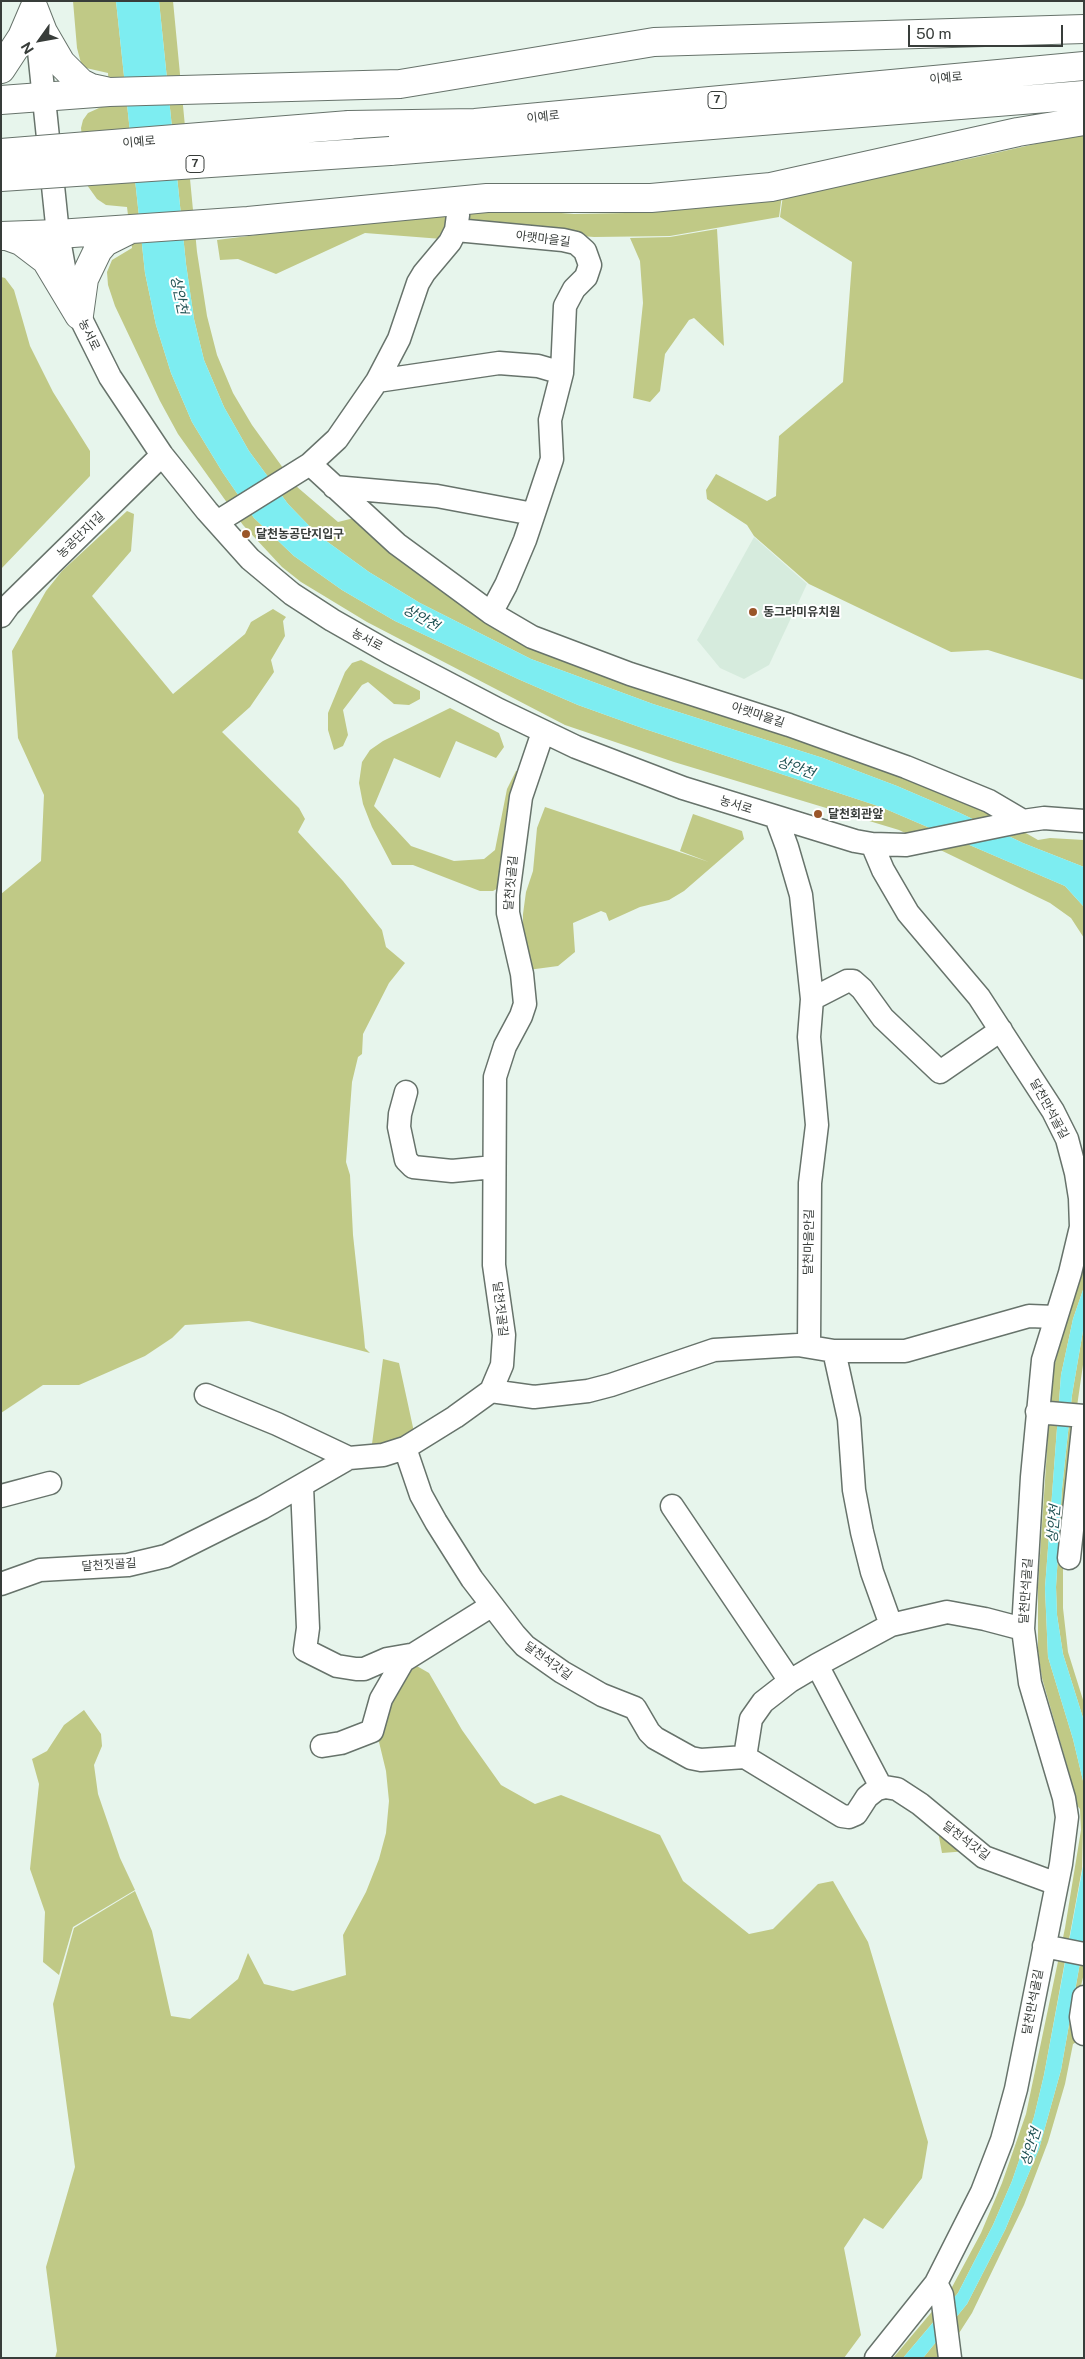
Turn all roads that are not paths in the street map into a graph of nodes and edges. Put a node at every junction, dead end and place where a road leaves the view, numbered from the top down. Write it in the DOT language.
graph roads {
  1 [pos="34,5"];
  2 [pos="1084,29"];
  3 [pos="1084,66"];
  4 [pos="1,69"];
  5 [pos="109,92"];
  6 [pos="1084,95"];
  7 [pos="44,96"];
  8 [pos="1,100"];
  9 [pos="1084,121"];
  10 [pos="1,153"];
  11 [pos="1,177"];
  12 [pos="131,230"];
  13 [pos="58,234"];
  14 [pos="4,236"];
  15 [pos="79,315"];
  16 [pos="562,373"];
  17 [pos="376,381"];
  18 [pos="162,455"];
  19 [pos="305,467"];
  20 [pos="334,487"];
  21 [pos="533,514"];
  22 [pos="225,517"];
  23 [pos="492,613"];
  24 [pos="1,616"];
  25 [pos="543,732"];
  26 [pos="776,817"];
  27 [pos="1084,821"];
  28 [pos="1018,822"];
  29 [pos="872,844"];
  30 [pos="812,999"];
  31 [pos="1001,1030"];
  32 [pos="406,1092"];
  33 [pos="494,1167"];
  34 [pos="1054,1317"];
  35 [pos="809,1346"];
  36 [pos="834,1351"];
  37 [pos="490,1391"];
  38 [pos="206,1395"];
  39 [pos="1042,1412"];
  40 [pos="1084,1417"];
  41 [pos="405,1448"];
  42 [pos="349,1458"];
  43 [pos="50,1483"];
  44 [pos="302,1486"];
  45 [pos="1,1496"];
  46 [pos="672,1506"];
  47 [pos="1069,1558"];
  48 [pos="2,1583"];
  49 [pos="491,1606"];
  50 [pos="891,1626"];
  51 [pos="1023,1629"];
  52 [pos="410,1655"];
  53 [pos="817,1665"];
  54 [pos="790,1681"];
  55 [pos="322,1746"];
  56 [pos="744,1757"];
  57 [pos="881,1787"];
  58 [pos="1076,1820"];
  59 [pos="1057,1884"];
  60 [pos="1052,1947"];
  61 [pos="1084,1954"];
  62 [pos="1084,1997"];
  63 [pos="1084,2034"];
  64 [pos="939,2289"];
  65 [pos="950,2357"];
  66 [pos="876,2358"];
  1 -- 4 [label="highway"];
  1 -- 5 [label="highway"];
  1 -- 7 [label="street, 농서로"];
  2 -- 5 [label="highway"];
  3 -- 10 [label="highway, 이예로 / 7, bridge"];
  5 -- 7 [label="highway"];
  6 -- 11 [label="highway, 이예로 / 7, bridge"];
  7 -- 8 [label="highway"];
  7 -- 13 [label="street, 농서로"];
  9 -- 12 [label="highway"];
  12 -- 13 [label="highway"];
  12 -- 15 [label="highway"];
  13 -- 14 [label="highway"];
  13 -- 15 [label="street, 농서로"];
  14 -- 15 [label="highway"];
  15 -- 18 [label="street, 농서로"];
  16 -- 17 [label="street"];
  16 -- 17 [label="street, 아랫마을길"];
  16 -- 21 [label="street, 아랫마을길"];
  17 -- 19 [label="street, 아랫마을길"];
  18 -- 22 [label="street, 농서로"];
  18 -- 24 [label="street, 농공단지1길"];
  19 -- 20 [label="street, 아랫마을길"];
  19 -- 22 [label="street"];
  20 -- 21 [label="street"];
  20 -- 23 [label="street, 아랫마을길"];
  21 -- 23 [label="street, 아랫마을길"];
  22 -- 25 [label="street, 농서로"];
  23 -- 28 [label="street, 아랫마을길"];
  25 -- 26 [label="street, 농서로"];
  25 -- 33 [label="street, 달천짓골길"];
  26 -- 29 [label="street, 농서로"];
  26 -- 30 [label="street, 달천마을안길"];
  27 -- 28 [label="street, 농서로"];
  28 -- 29 [label="street, 농서로"];
  29 -- 31 [label="street, 달천만석골길"];
  30 -- 31 [label="street"];
  30 -- 35 [label="street, 달천마을안길"];
  31 -- 34 [label="street, 달천만석골길"];
  32 -- 33 [label="street"];
  33 -- 37 [label="street, 달천짓골길"];
  34 -- 36 [label="street"];
  34 -- 39 [label="street, 달천만석골길"];
  35 -- 36 [label="street"];
  35 -- 37 [label="street"];
  36 -- 50 [label="street"];
  37 -- 41 [label="street, 달천짓골길"];
  38 -- 42 [label="street"];
  39 -- 40 [label="street"];
  39 -- 51 [label="street, 달천만석골길"];
  40 -- 47 [label="street"];
  41 -- 42 [label="street, 달천짓골길"];
  41 -- 49 [label="street, 달천석갓길"];
  42 -- 44 [label="street, 달천짓골길"];
  43 -- 45 [label="street"];
  44 -- 48 [label="street, 달천짓골길"];
  44 -- 52 [label="street"];
  46 -- 54 [label="street"];
  49 -- 52 [label="street"];
  49 -- 56 [label="street, 달천석갓길"];
  50 -- 51 [label="street"];
  50 -- 53 [label="street"];
  51 -- 58 [label="street, 달천만석골길"];
  52 -- 55 [label="street"];
  53 -- 54 [label="street"];
  53 -- 57 [label="street"];
  54 -- 56 [label="street"];
  56 -- 57 [label="street"];
  57 -- 59 [label="street, 달천석갓길"];
  58 -- 59 [label="street, 달천만석골길"];
  59 -- 60 [label="street, 달천만석골길"];
  60 -- 61 [label="street"];
  60 -- 64 [label="street, 달천만석골길"];
  62 -- 63 [label="street"];
  64 -- 65 [label="street"];
  64 -- 66 [label="street, 달천만석골길"];
}
